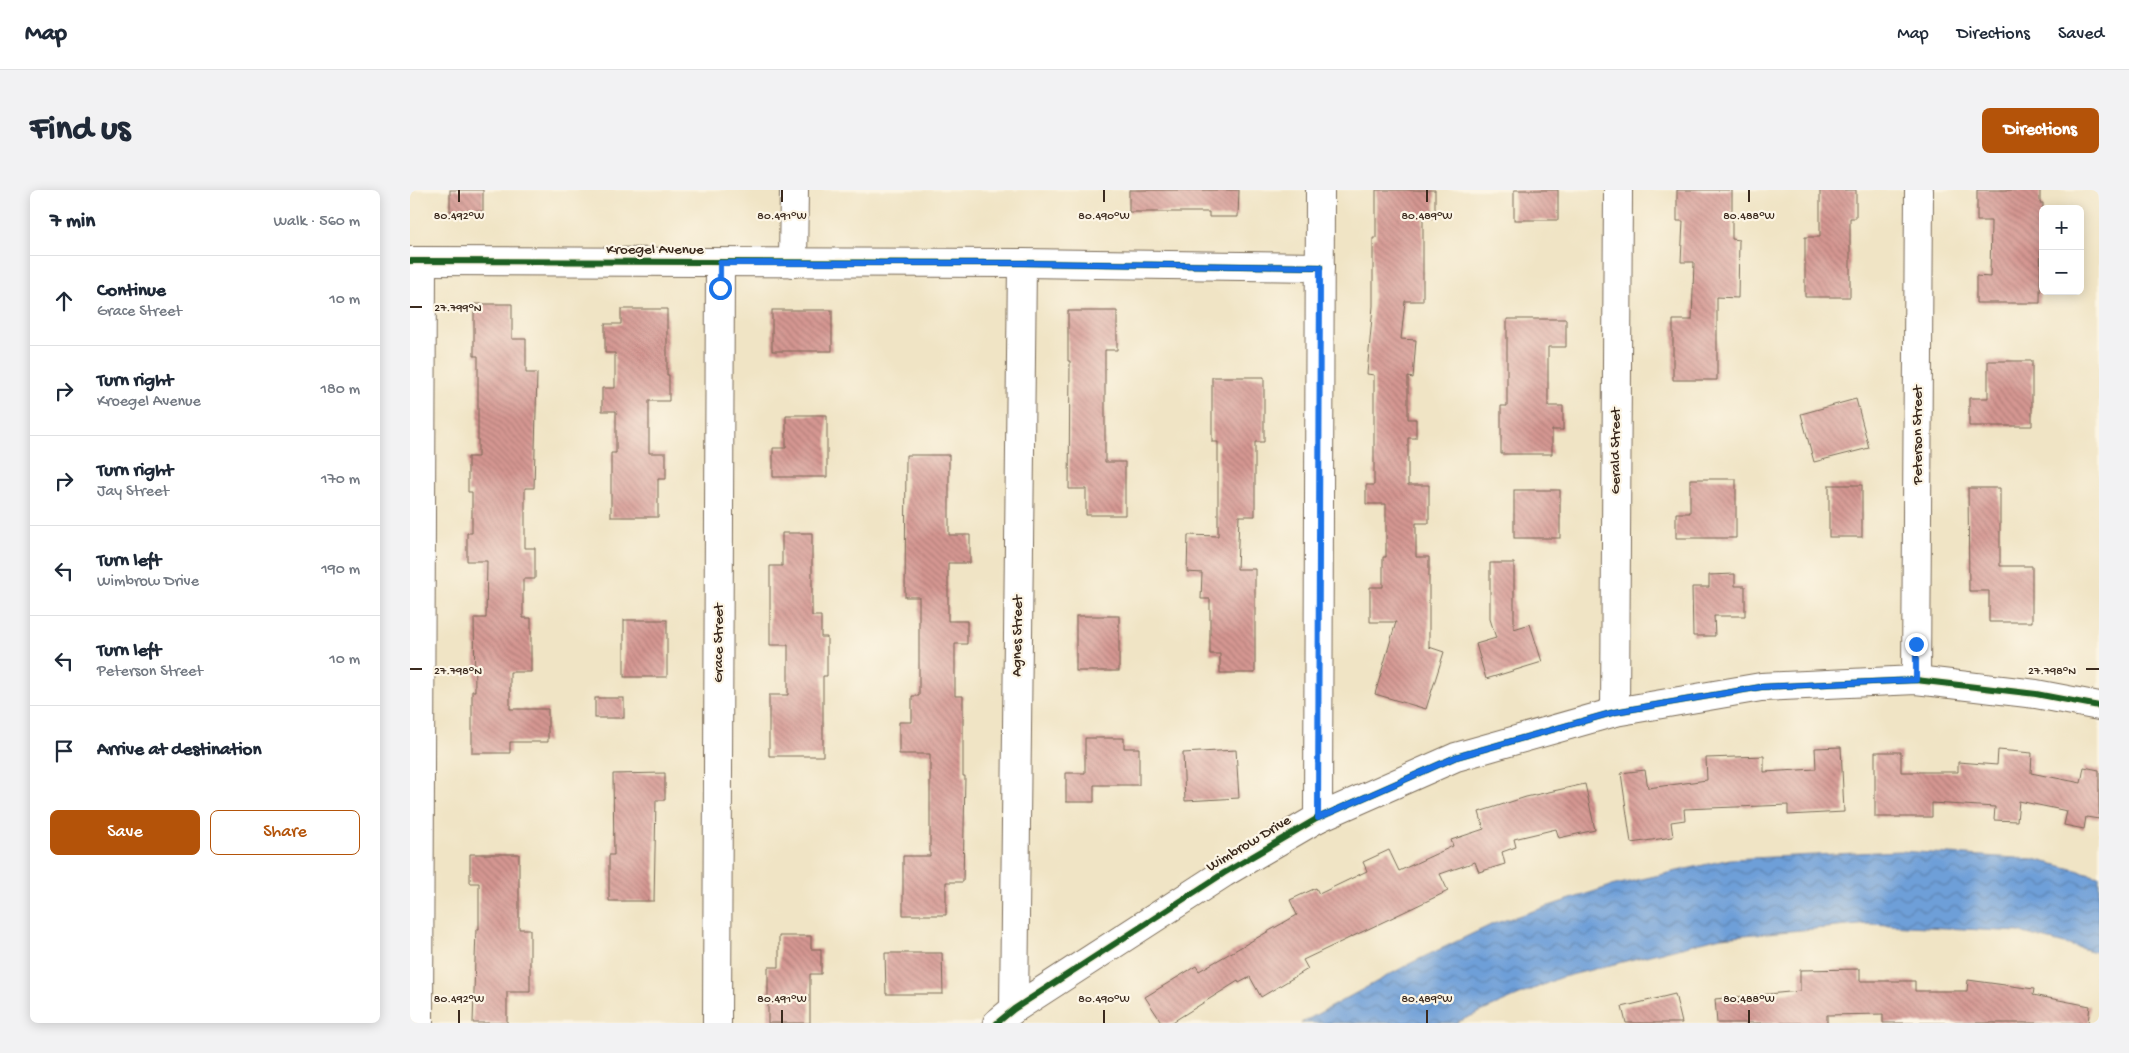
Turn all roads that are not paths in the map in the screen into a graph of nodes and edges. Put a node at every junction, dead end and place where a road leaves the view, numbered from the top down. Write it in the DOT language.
graph roads {
  1 [pos="794,190"];
  2 [pos="1320,190"];
  3 [pos="1618,190"];
  4 [pos="1919,190"];
  5 [pos="416,261"];
  6 [pos="720,263"];
  7 [pos="793,263"];
  8 [pos="1022,263"];
  9 [pos="1320,267"];
  10 [pos="1916,680"];
  11 [pos="2099,706"];
  12 [pos="1615,712"];
  13 [pos="1318,818"];
  14 [pos="1005,1016"];
  15 [pos="419,1023"];
  16 [pos="717,1023"];
  1 -- 7 [label="street"];
  2 -- 9 [label="street"];
  3 -- 12 [label="street, Gerald Street"];
  4 -- 10 [label="street, Peterson Street"];
  5 -- 6 [label="street, Kroegel Avenue"];
  5 -- 15 [label="street"];
  6 -- 7 [label="street, Kroegel Avenue"];
  6 -- 16 [label="street, Grace Street"];
  7 -- 8 [label="street, Kroegel Avenue"];
  8 -- 9 [label="street, Kroegel Avenue"];
  8 -- 14 [label="street, Agnes Street"];
  9 -- 13 [label="street"];
  10 -- 11 [label="street, Wimbrow Drive"];
  10 -- 12 [label="street, Wimbrow Drive"];
  12 -- 13 [label="street, Wimbrow Drive"];
  13 -- 14 [label="street, Wimbrow Drive"];
}
